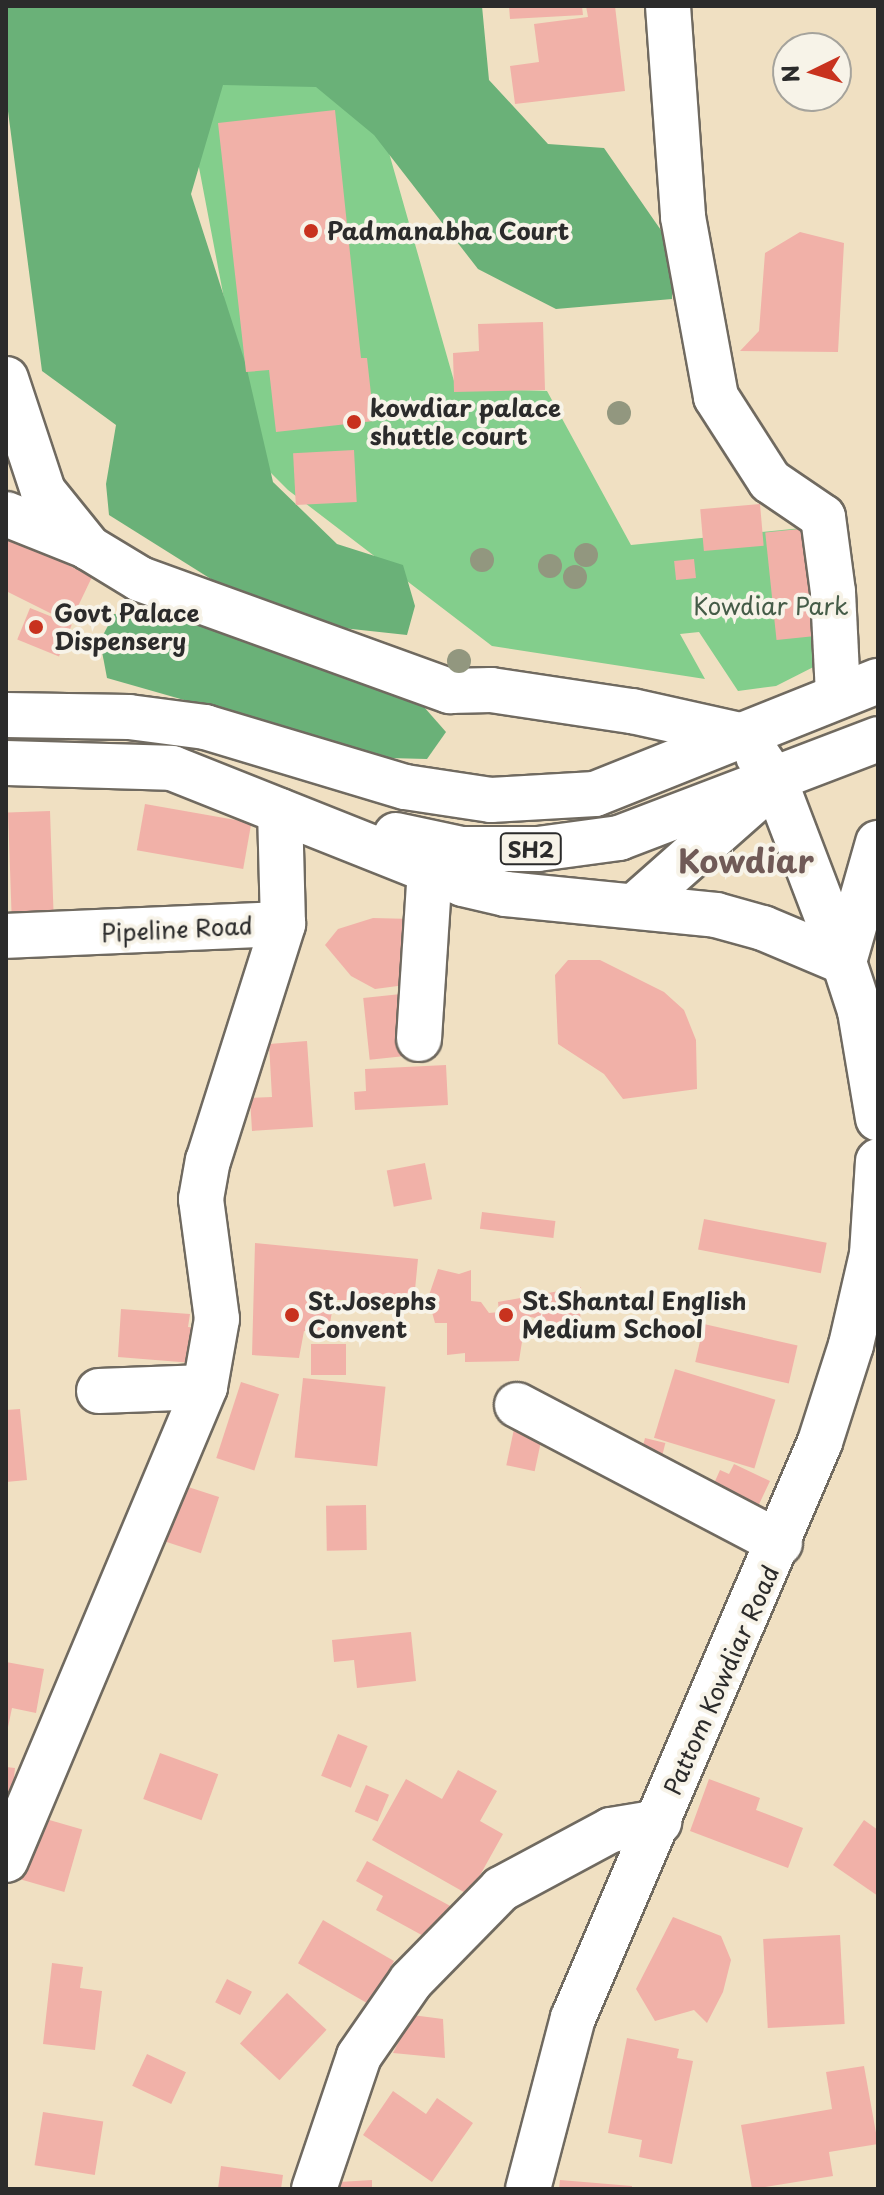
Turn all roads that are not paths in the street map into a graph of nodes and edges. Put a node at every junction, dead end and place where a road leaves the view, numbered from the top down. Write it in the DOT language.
graph roads {
  1 [pos="668,6"];
  2 [pos="6,379"];
  3 [pos="6,514"];
  4 [pos="89,548"];
  5 [pos="878,681"];
  6 [pos="838,696"];
  7 [pos="6,715"];
  8 [pos="745,736"];
  9 [pos="878,739"];
  10 [pos="6,763"];
  11 [pos="775,781"];
  12 [pos="280,811"];
  13 [pos="878,843"];
  14 [pos="430,871"];
  15 [pos="638,903"];
  16 [pos="283,924"];
  17 [pos="6,936"];
  18 [pos="844,962"];
  19 [pos="419,1039"];
  20 [pos="878,1119"];
  21 [pos="878,1161"];
  22 [pos="205,1387"];
  23 [pos="99,1391"];
  24 [pos="517,1405"];
  25 [pos="780,1543"];
  26 [pos="659,1822"];
  27 [pos="6,1860"];
  28 [pos="314,2189"];
  29 [pos="528,2189"];
  1 -- 6 [label="main road"];
  2 -- 4 [label="main road"];
  3 -- 4 [label="main road"];
  4 -- 8 [label="main road"];
  5 -- 6 [label="main road"];
  6 -- 8 [label="main road"];
  7 -- 8 [label="main road"];
  8 -- 11 [label="main road"];
  9 -- 11 [label="main road, SH2"];
  10 -- 12 [label="main road, SH2"];
  11 -- 12 [label="main road, SH2"];
  11 -- 15 [label="main road, SH2"];
  11 -- 18 [label="main road"];
  12 -- 14 [label="main road"];
  12 -- 16 [label="main road, Pipeline Road"];
  13 -- 18 [label="main road"];
  14 -- 15 [label="main road"];
  14 -- 19 [label="main road"];
  15 -- 18 [label="main road"];
  16 -- 17 [label="main road, Pipeline Road"];
  16 -- 22 [label="main road"];
  18 -- 20 [label="main road"];
  21 -- 25 [label="main road, Pattom Kowdiar Road"];
  22 -- 23 [label="main road"];
  22 -- 27 [label="main road"];
  24 -- 25 [label="main road"];
  25 -- 26 [label="main road, Pattom Kowdiar Road"];
  26 -- 28 [label="main road"];
  26 -- 29 [label="main road, Pattom Kowdiar Road"];
}
